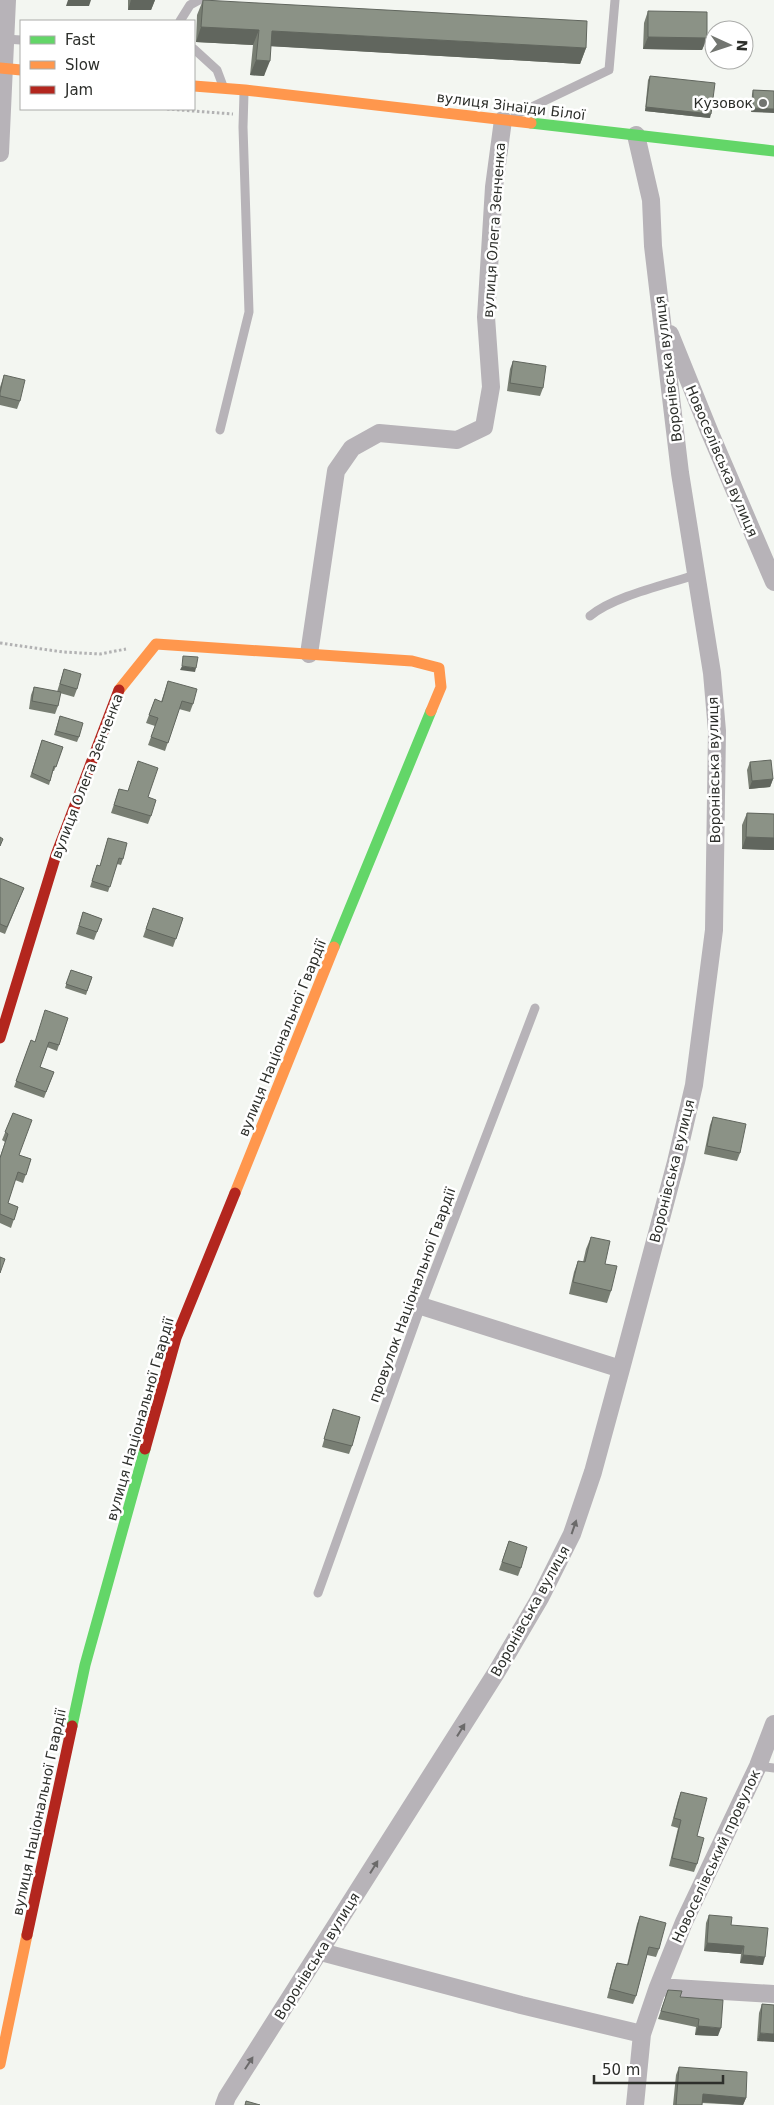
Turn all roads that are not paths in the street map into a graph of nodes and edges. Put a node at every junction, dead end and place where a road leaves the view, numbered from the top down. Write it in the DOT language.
graph roads {
  1 [pos="7,0"];
  2 [pos="199,0"];
  3 [pos="616,0"];
  4 [pos="181,20"];
  5 [pos="13,39"];
  6 [pos="195,51"];
  7 [pos="2,68"];
  8 [pos="20,70"];
  9 [pos="195,86"];
  10 [pos="224,89"];
  11 [pos="245,90"];
  12 [pos="503,120"];
  13 [pos="636,135"];
  14 [pos="774,140"];
  15 [pos="761,150"];
  16 [pos="774,151"];
  17 [pos="0,153"];
  18 [pos="661,311"];
  19 [pos="220,430"];
  20 [pos="695,575"];
  21 [pos="774,582"];
  22 [pos="590,616"];
  23 [pos="309,654"];
  24 [pos="535,1008"];
  25 [pos="0,1038"];
  26 [pos="421,1306"];
  27 [pos="620,1369"];
  28 [pos="318,1593"];
  29 [pos="774,1724"];
  30 [pos="766,1767"];
  31 [pos="321,1952"];
  32 [pos="658,1987"];
  33 [pos="774,1994"];
  34 [pos="642,2034"];
  35 [pos="0,2064"];
  36 [pos="224,2105"];
  37 [pos="635,2105"];
  1 -- 5 [label="street"];
  2 -- 4 [label="lane"];
  3 -- 12 [label="lane"];
  5 -- 7 [label="street"];
  6 -- 10 [label="lane"];
  7 -- 8 [label="street"];
  7 -- 17 [label="street"];
  9 -- 10 [label="street, вулиця Зінаїди Білої"];
  10 -- 11 [label="street, вулиця Зінаїди Білої"];
  11 -- 12 [label="street, вулиця Зінаїди Білої"];
  11 -- 19 [label="lane"];
  12 -- 13 [label="street, вулиця Зінаїди Білої"];
  12 -- 23 [label="street, вулиця Олега Зенченка"];
  13 -- 15 [label="street, вулиця Зінаїди Білої"];
  13 -- 18 [label="street, Воронівська вулиця"];
  14 -- 15 [label="lane"];
  15 -- 16 [label="street, вулиця Зінаїди Білої"];
  18 -- 20 [label="street, Воронівська вулиця"];
  18 -- 21 [label="street, Новоселівська вулиця"];
  20 -- 22 [label="lane"];
  20 -- 27 [label="street, Воронівська вулиця"];
  23 -- 25 [label="street, вулиця Олега Зенченка"];
  23 -- 35 [label="street, вулиця Національної Гвардії"];
  24 -- 26 [label="lane, провулок Національної Гвардії"];
  26 -- 27 [label="street"];
  26 -- 28 [label="lane, провулок Національної Гвардії"];
  31 -- 27 [label="street, Воронівська вулиця, one-way"];
  29 -- 30 [label="street, Новоселівський провулок"];
  30 -- 32 [label="street, Новоселівський провулок"];
  31 -- 34 [label="street"];
  36 -- 31 [label="street, Воронівська вулиця, one-way"];
  32 -- 33 [label="street"];
  32 -- 34 [label="street, Новоселівський провулок"];
  34 -- 37 [label="street, Новоселівський провулок"];
}
